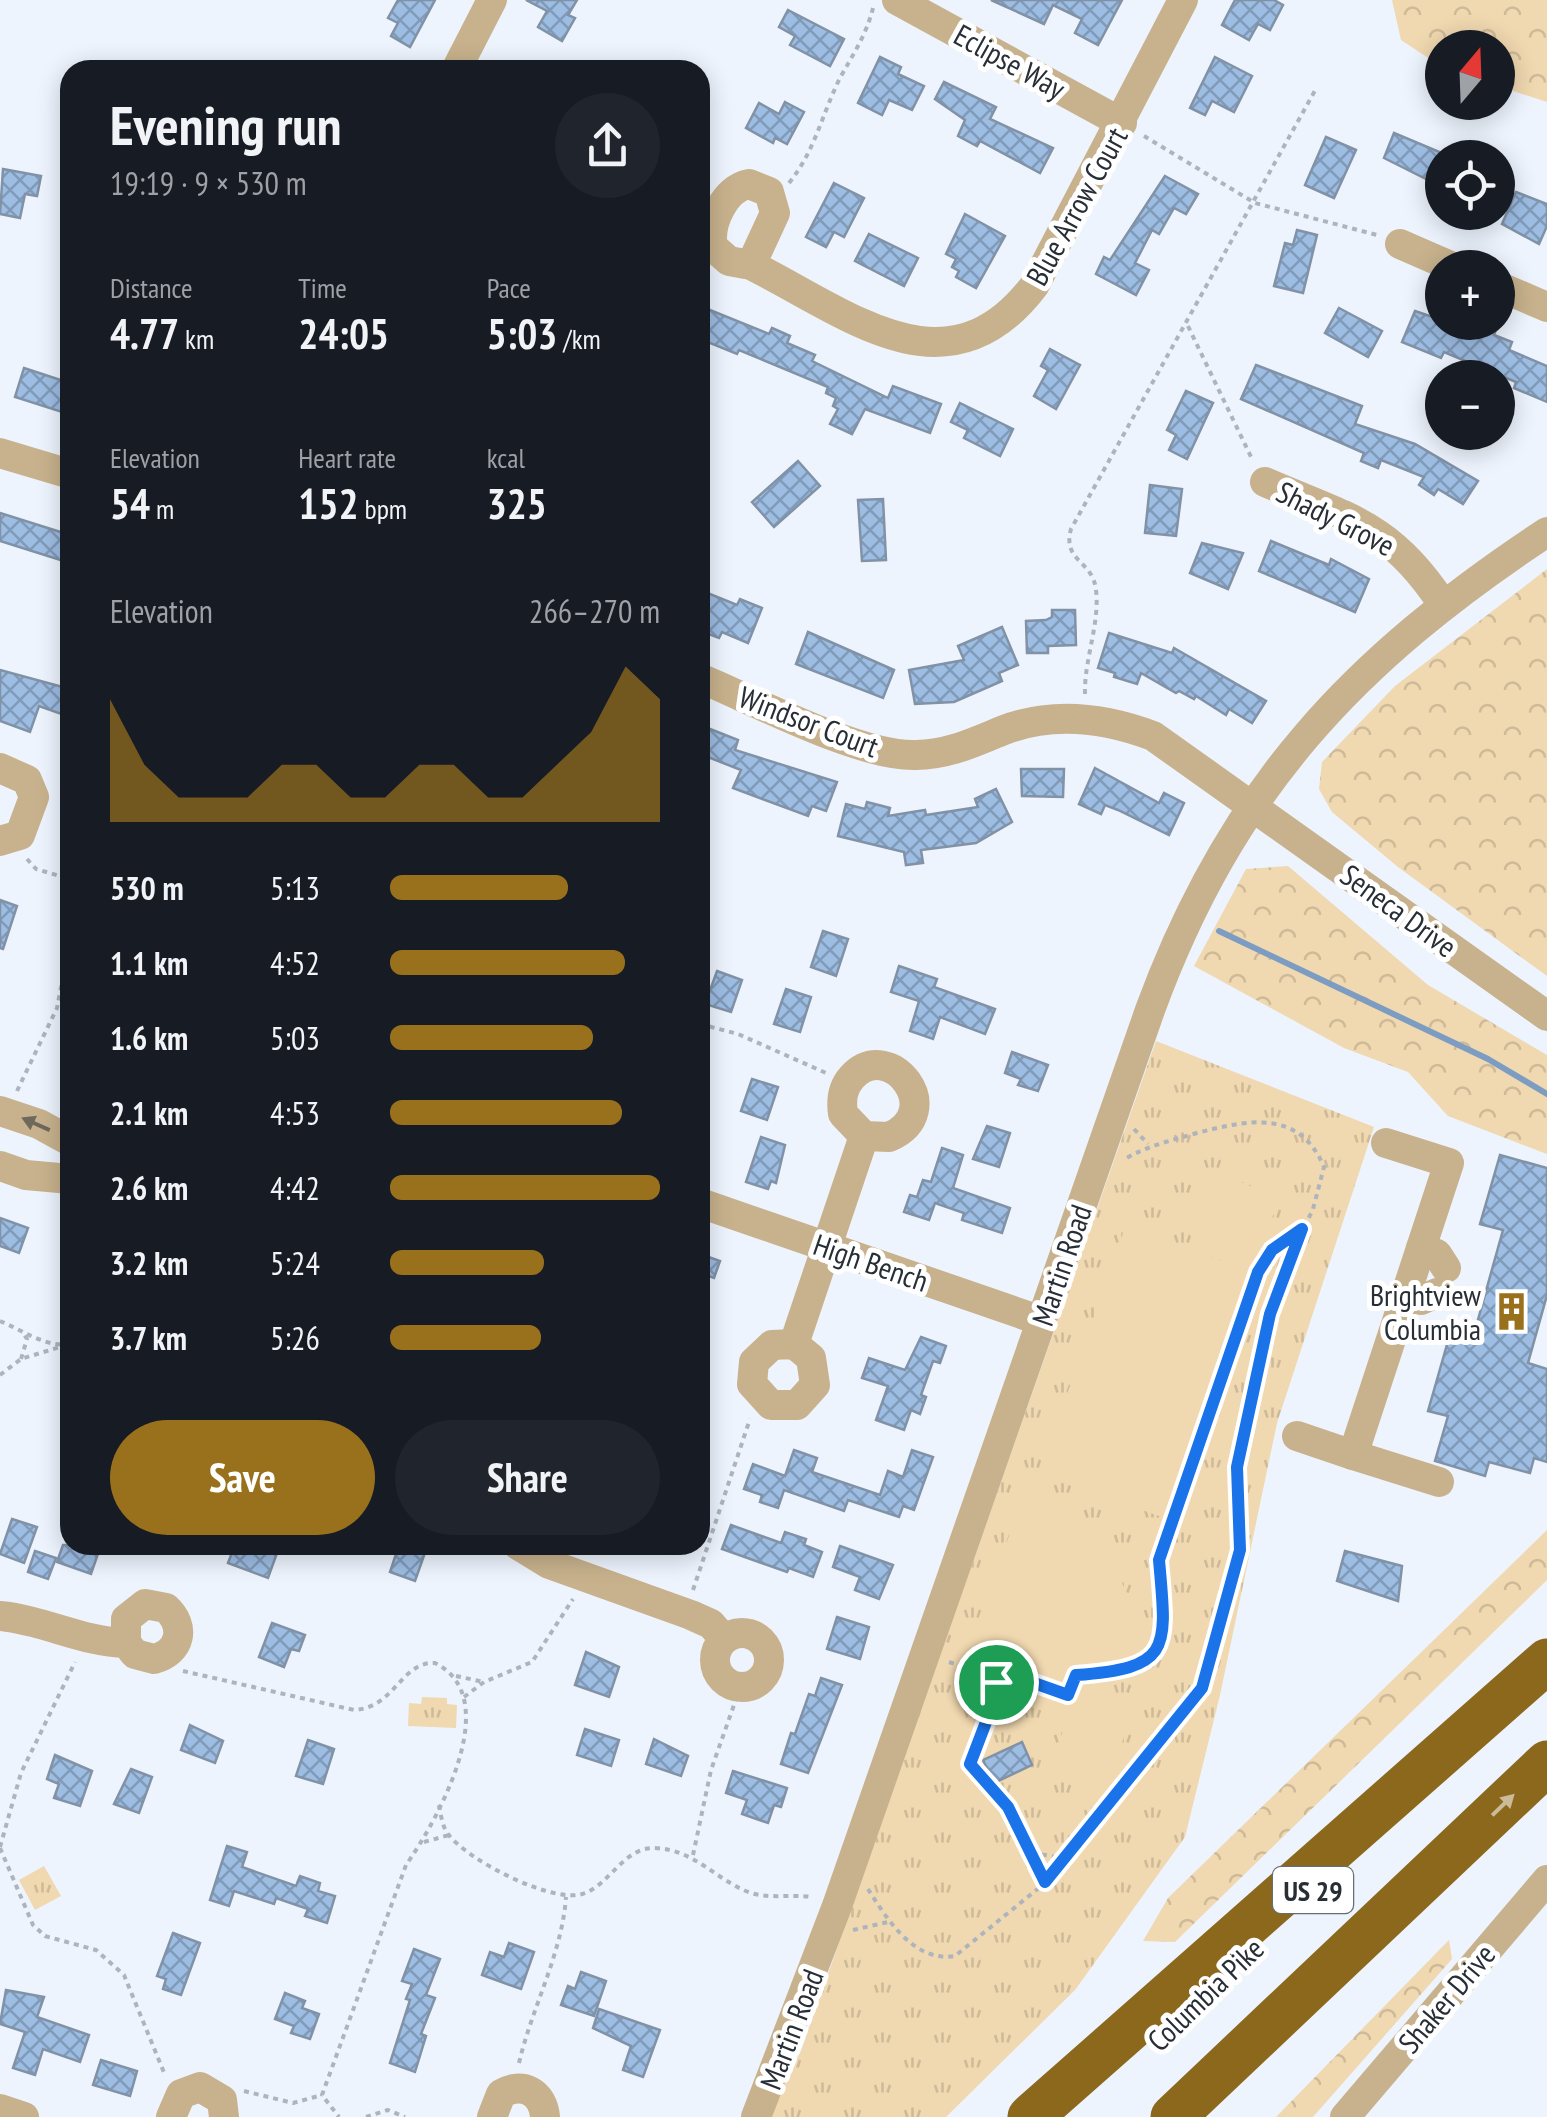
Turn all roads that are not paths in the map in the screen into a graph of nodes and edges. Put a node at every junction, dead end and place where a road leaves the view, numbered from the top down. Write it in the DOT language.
graph roads {
  1 [pos="492,0"];
  2 [pos="897,0"];
  3 [pos="1184,0"];
  4 [pos="461,60"];
  5 [pos="1122,122"];
  6 [pos="1400,244"];
  7 [pos="1425,255"];
  8 [pos="751,266"];
  9 [pos="1515,293"];
  10 [pos="1547,306"];
  11 [pos="0,454"];
  12 [pos="60,471"];
  13 [pos="1265,482"];
  14 [pos="1547,532"];
  15 [pos="1442,604"];
  16 [pos="710,682"];
  17 [pos="0,768"];
  18 [pos="1252,802"];
  19 [pos="10,838"];
  20 [pos="1547,1016"];
  21 [pos="7,1113"];
  22 [pos="864,1136"];
  23 [pos="60,1137"];
  24 [pos="1386,1143"];
  25 [pos="0,1166"];
  26 [pos="60,1178"];
  27 [pos="710,1206"];
  28 [pos="827,1247"];
  29 [pos="1422,1248"];
  30 [pos="1406,1295"];
  31 [pos="1042,1322"];
  32 [pos="794,1344"];
  33 [pos="1296,1436"];
  34 [pos="1354,1456"];
  35 [pos="1439,1482"];
  36 [pos="534,1555"];
  37 [pos="0,1616"];
  38 [pos="724,1639"];
  39 [pos="126,1643"];
  40 [pos="1547,1662"];
  41 [pos="1547,1762"];
  42 [pos="1459,1848"];
  43 [pos="1547,1880"];
  44 [pos="176,2105"];
  45 [pos="223,2108"];
  46 [pos="0,2109"];
  47 [pos="24,2117"];
  48 [pos="492,2117"];
  49 [pos="545,2117"];
  50 [pos="756,2117"];
  51 [pos="1030,2117"];
  52 [pos="1079,2117"];
  53 [pos="1173,2117"];
  54 [pos="1202,2117"];
  55 [pos="1345,2117"];
  1 -- 4 [label="street"];
  2 -- 5 [label="street, Eclipse Way"];
  3 -- 5 [label="street, Blue Arrow Court"];
  5 -- 8 [label="street, Blue Arrow Court"];
  6 -- 7 [label="street"];
  8 -- 8 [label="street, Blue Arrow Court"];
  9 -- 10 [label="street"];
  11 -- 12 [label="street"];
  13 -- 15 [label="street, Shady Grove"];
  14 -- 15 [label="street, Martin Road"];
  15 -- 18 [label="street, Martin Road"];
  16 -- 18 [label="street, Windsor Court"];
  17 -- 19 [label="street"];
  18 -- 20 [label="street, Seneca Drive"];
  18 -- 31 [label="street, Martin Road"];
  23 -- 21 [label="street, one-way"];
  22 -- 22 [label="street"];
  22 -- 28 [label="street"];
  24 -- 29 [label="street"];
  25 -- 26 [label="street"];
  27 -- 28 [label="street, High Bench"];
  28 -- 31 [label="street, High Bench"];
  28 -- 32 [label="street"];
  29 -- 30 [label="street"];
  29 -- 30 [label="street"];
  30 -- 34 [label="street"];
  31 -- 50 [label="street, Martin Road"];
  32 -- 32 [label="street"];
  33 -- 34 [label="street"];
  34 -- 35 [label="street"];
  36 -- 38 [label="street"];
  37 -- 39 [label="street"];
  38 -- 38 [label="street"];
  39 -- 39 [label="street"];
  40 -- 51 [label="highway"];
  40 -- 52 [label="highway, Columbia Pike / US 29"];
  42 -- 41 [label="highway, US 29, one-way"];
  42 -- 53 [label="highway, US 29"];
  42 -- 54 [label="highway"];
  43 -- 55 [label="street, Shaker Drive"];
  44 -- 45 [label="street"];
  46 -- 47 [label="street"];
  48 -- 49 [label="street"];
}
